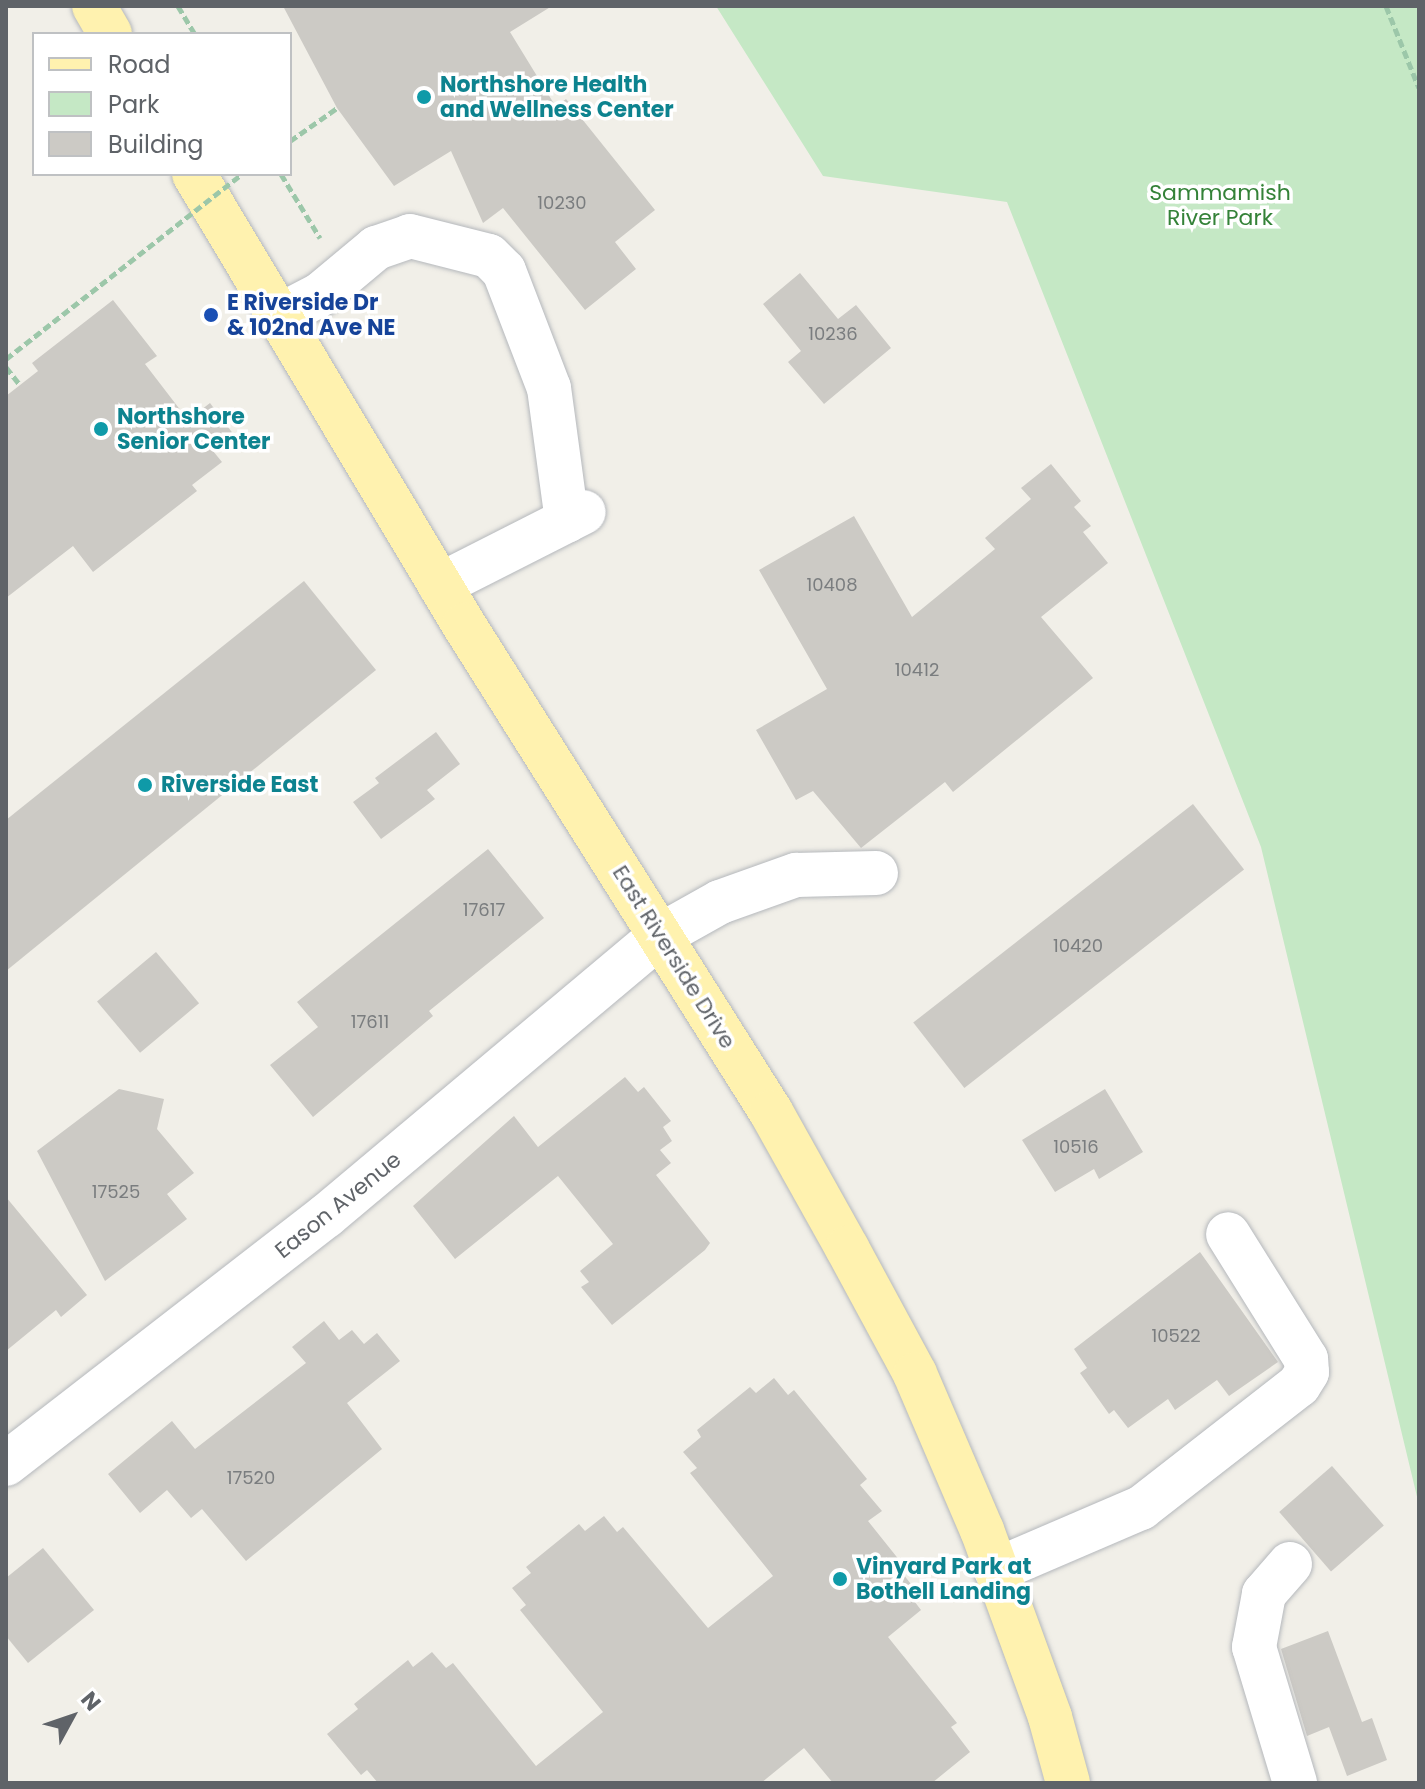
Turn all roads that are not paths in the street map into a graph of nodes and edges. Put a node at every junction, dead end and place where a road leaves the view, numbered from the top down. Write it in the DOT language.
graph roads {
  1 [pos="94,6"];
  2 [pos="109,32"];
  3 [pos="195,176"];
  4 [pos="279,316"];
  5 [pos="440,585"];
  6 [pos="876,873"];
  7 [pos="661,935"];
  8 [pos="1228,1234"];
  9 [pos="6,1464"];
  10 [pos="1290,1564"];
  11 [pos="996,1570"];
  12 [pos="1068,1783"];
  13 [pos="1295,1783"];
  1 -- 2 [label="main road"];
  3 -- 4 [label="main road, East Riverside Drive"];
  4 -- 5 [label="main road, East Riverside Drive"];
  4 -- 5 [label="street"];
  5 -- 7 [label="main road, East Riverside Drive"];
  6 -- 7 [label="street, Eason Avenue"];
  7 -- 9 [label="street, Eason Avenue"];
  7 -- 11 [label="main road, East Riverside Drive"];
  8 -- 11 [label="street"];
  10 -- 13 [label="street"];
  11 -- 12 [label="main road, East Riverside Drive"];
}
